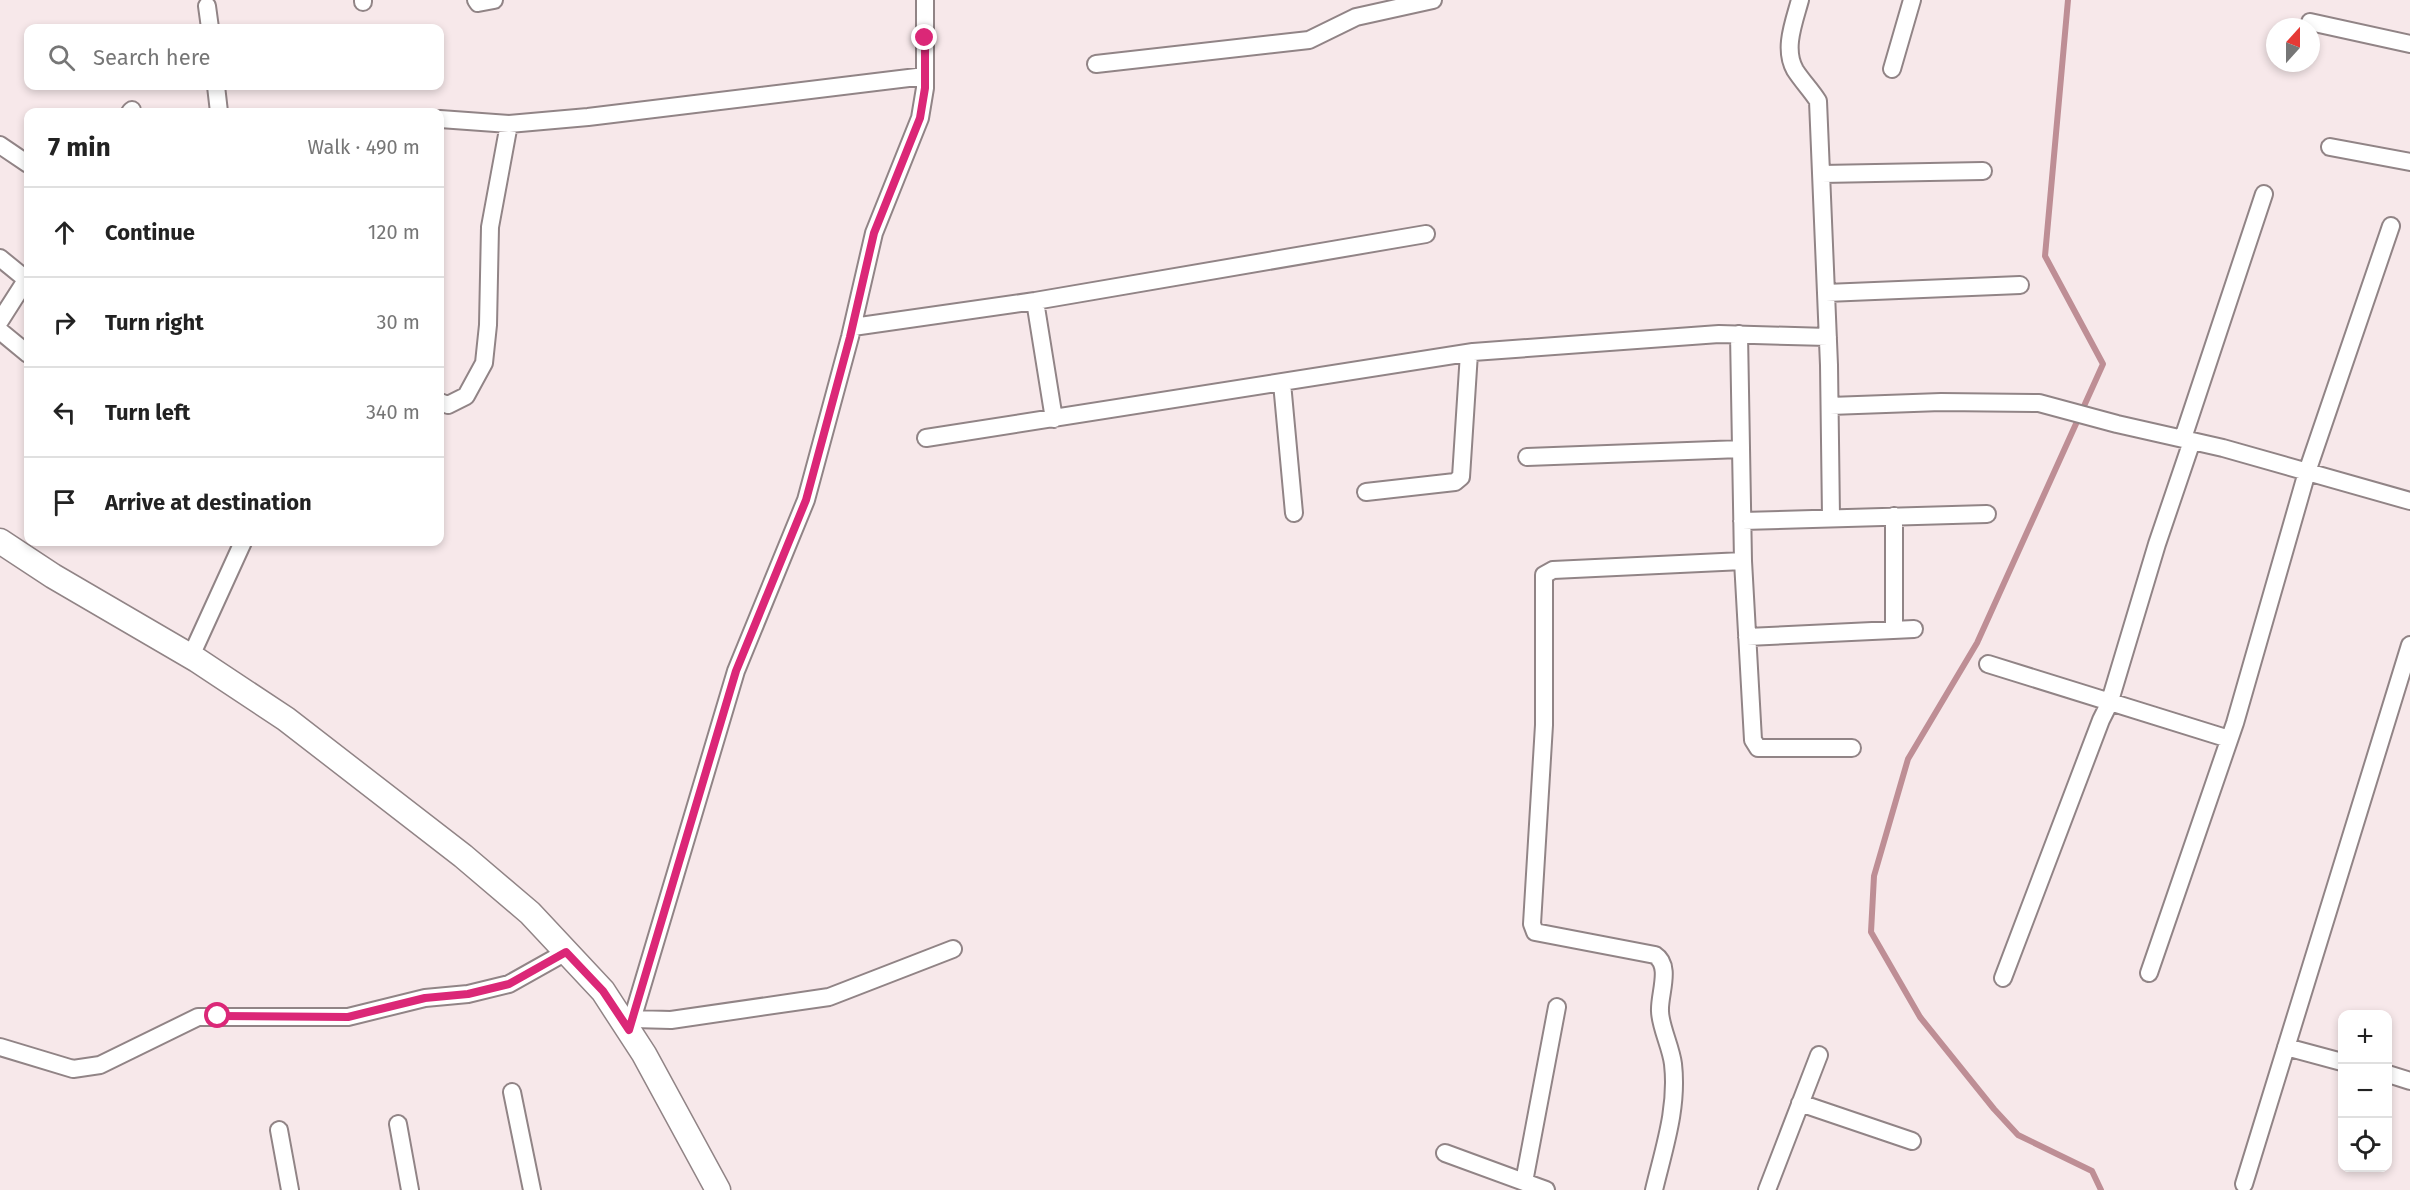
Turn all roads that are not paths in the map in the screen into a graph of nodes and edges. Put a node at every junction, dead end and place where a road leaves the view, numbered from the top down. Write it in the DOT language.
graph roads {
  1 [pos="476,0"];
  2 [pos="494,0"];
  3 [pos="925,0"];
  4 [pos="1433,0"];
  5 [pos="1800,0"];
  6 [pos="1912,0"];
  7 [pos="207,6"];
  8 [pos="209,24"];
  9 [pos="2320,24"];
  10 [pos="2410,44"];
  11 [pos="1096,64"];
  12 [pos="1892,69"];
  13 [pos="925,76"];
  14 [pos="216,90"];
  15 [pos="219,108"];
  16 [pos="444,119"];
  17 [pos="509,124"];
  18 [pos="0,145"];
  19 [pos="2330,147"];
  20 [pos="24,161"];
  21 [pos="2410,162"];
  22 [pos="1983,171"];
  23 [pos="1822,174"];
  24 [pos="2264,194"];
  25 [pos="2391,226"];
  26 [pos="1426,234"];
  27 [pos="0,258"];
  28 [pos="24,276"];
  29 [pos="24,285"];
  30 [pos="2020,285"];
  31 [pos="1827,293"];
  32 [pos="1035,301"];
  33 [pos="0,321"];
  34 [pos="853,327"];
  35 [pos="0,331"];
  36 [pos="1739,334"];
  37 [pos="1828,337"];
  38 [pos="24,351"];
  39 [pos="1469,353"];
  40 [pos="1282,383"];
  41 [pos="444,404"];
  42 [pos="1830,406"];
  43 [pos="1054,419"];
  44 [pos="926,438"];
  45 [pos="2187,439"];
  46 [pos="1741,449"];
  47 [pos="1527,457"];
  48 [pos="2307,472"];
  49 [pos="1366,492"];
  50 [pos="2410,501"];
  51 [pos="1294,513"];
  52 [pos="1988,514"];
  53 [pos="1894,516"];
  54 [pos="1832,517"];
  55 [pos="1742,521"];
  56 [pos="0,541"];
  57 [pos="241,546"];
  58 [pos="1743,561"];
  59 [pos="1894,629"];
  60 [pos="1914,629"];
  61 [pos="1747,637"];
  62 [pos="2410,645"];
  63 [pos="191,656"];
  64 [pos="1988,664"];
  65 [pos="2109,704"];
  66 [pos="2229,739"];
  67 [pos="1852,748"];
  68 [pos="953,949"];
  69 [pos="566,952"];
  70 [pos="2149,973"];
  71 [pos="2003,978"];
  72 [pos="1557,1007"];
  73 [pos="631,1025"];
  74 [pos="0,1047"];
  75 [pos="2286,1047"];
  76 [pos="1819,1055"];
  77 [pos="2338,1061"];
  78 [pos="2392,1075"];
  79 [pos="2410,1080"];
  80 [pos="512,1092"];
  81 [pos="1800,1103"];
  82 [pos="398,1124"];
  83 [pos="279,1130"];
  84 [pos="1912,1141"];
  85 [pos="1445,1153"];
  86 [pos="1524,1182"];
  87 [pos="2244,1184"];
  88 [pos="1772,1189"];
  89 [pos="290,1190"];
  90 [pos="410,1190"];
  91 [pos="532,1190"];
  92 [pos="718,1190"];
  93 [pos="1546,1190"];
  94 [pos="1653,1190"];
  1 -- 2 [label="street"];
  3 -- 13 [label="street"];
  4 -- 11 [label="street"];
  5 -- 23 [label="street"];
  6 -- 12 [label="street"];
  7 -- 8 [label="street"];
  9 -- 10 [label="street"];
  13 -- 17 [label="street"];
  13 -- 34 [label="street"];
  14 -- 15 [label="street"];
  16 -- 17 [label="street"];
  17 -- 41 [label="street"];
  18 -- 20 [label="street"];
  19 -- 21 [label="street"];
  22 -- 23 [label="street"];
  23 -- 31 [label="street"];
  24 -- 45 [label="street"];
  25 -- 48 [label="street"];
  26 -- 32 [label="street"];
  27 -- 28 [label="street"];
  29 -- 33 [label="street"];
  30 -- 31 [label="street"];
  31 -- 37 [label="street"];
  32 -- 34 [label="street"];
  32 -- 43 [label="street"];
  34 -- 73 [label="street"];
  35 -- 38 [label="street"];
  36 -- 37 [label="street"];
  36 -- 39 [label="street"];
  36 -- 46 [label="street"];
  37 -- 42 [label="street"];
  39 -- 40 [label="street"];
  39 -- 49 [label="street"];
  40 -- 43 [label="street"];
  40 -- 51 [label="street"];
  42 -- 45 [label="street"];
  42 -- 54 [label="street"];
  43 -- 44 [label="street"];
  45 -- 48 [label="street"];
  45 -- 65 [label="street"];
  46 -- 47 [label="street"];
  46 -- 55 [label="street"];
  48 -- 50 [label="street"];
  48 -- 66 [label="street"];
  52 -- 53 [label="street"];
  53 -- 54 [label="street"];
  53 -- 59 [label="street"];
  54 -- 55 [label="street"];
  55 -- 58 [label="street"];
  56 -- 63 [label="main road"];
  57 -- 63 [label="street"];
  58 -- 61 [label="street"];
  58 -- 94 [label="street"];
  59 -- 60 [label="street"];
  59 -- 61 [label="street"];
  61 -- 67 [label="street"];
  62 -- 75 [label="street"];
  63 -- 69 [label="main road"];
  64 -- 65 [label="street"];
  65 -- 66 [label="street"];
  65 -- 71 [label="street"];
  66 -- 70 [label="street"];
  68 -- 73 [label="street"];
  69 -- 73 [label="main road"];
  69 -- 74 [label="street"];
  72 -- 86 [label="street"];
  73 -- 92 [label="main road"];
  75 -- 77 [label="street"];
  75 -- 87 [label="street"];
  76 -- 81 [label="street"];
  78 -- 79 [label="street"];
  80 -- 91 [label="street"];
  81 -- 84 [label="street"];
  81 -- 88 [label="street"];
  82 -- 90 [label="street"];
  83 -- 89 [label="street"];
  85 -- 86 [label="street"];
  86 -- 93 [label="street"];
}
